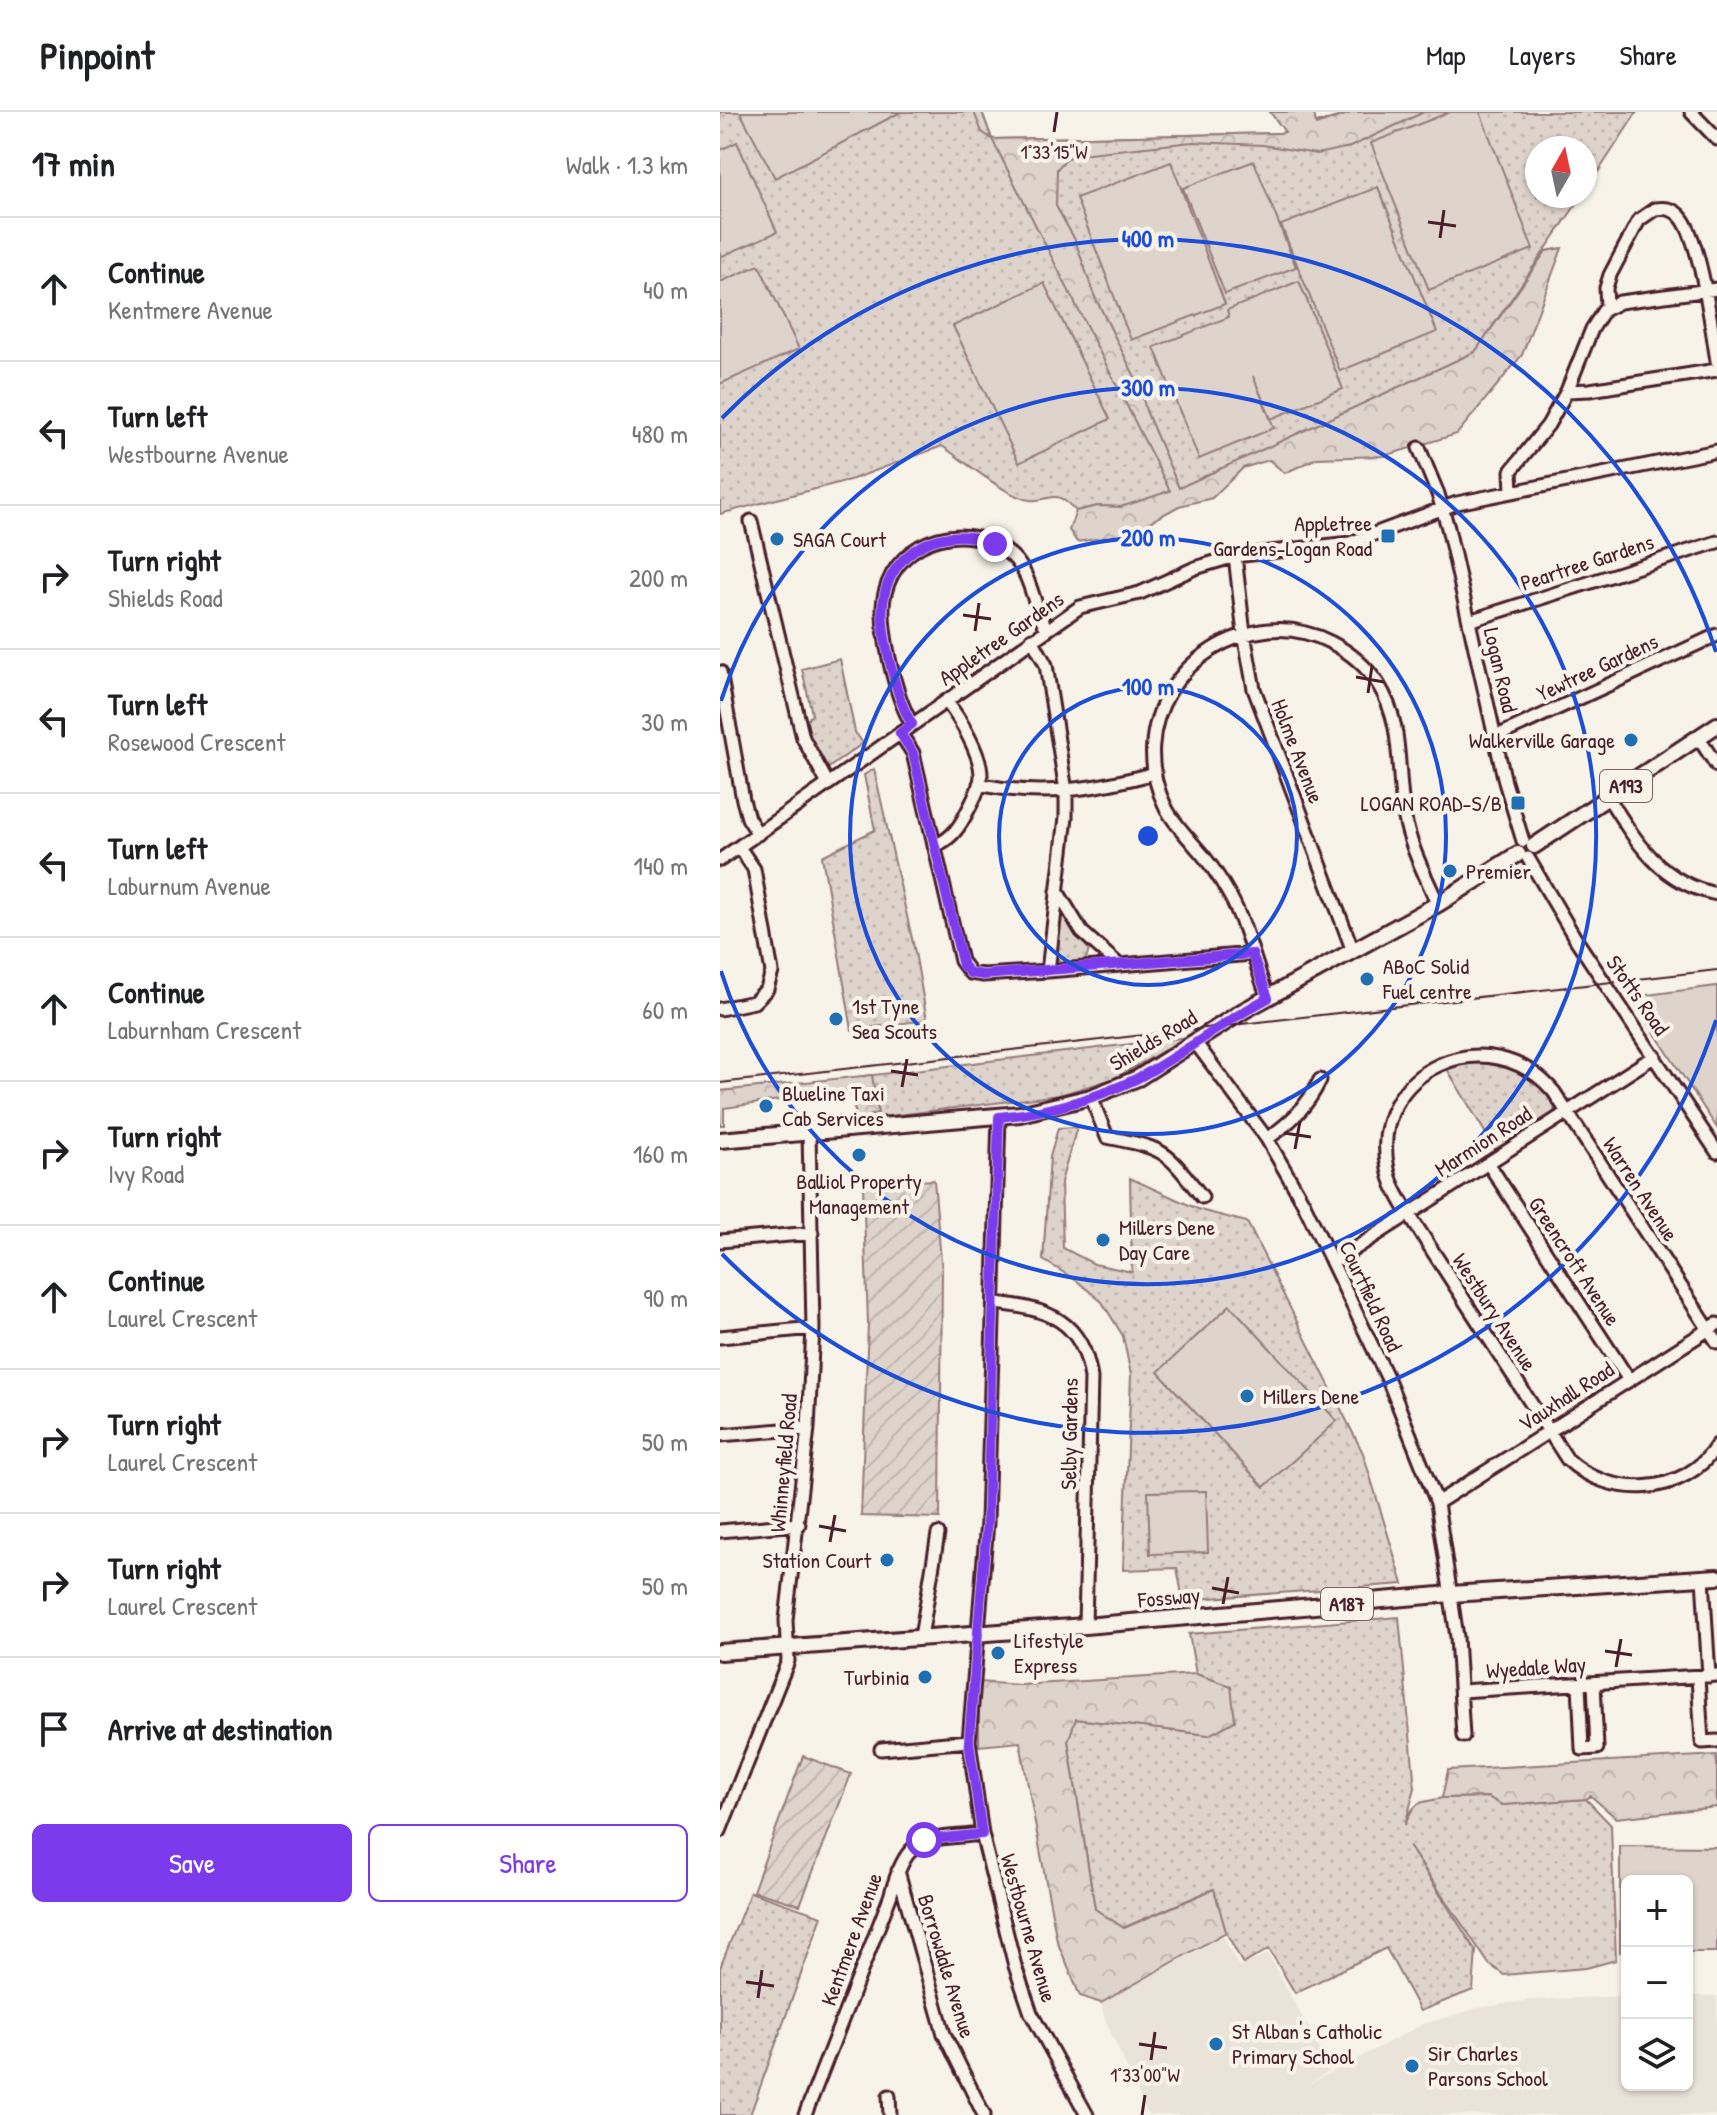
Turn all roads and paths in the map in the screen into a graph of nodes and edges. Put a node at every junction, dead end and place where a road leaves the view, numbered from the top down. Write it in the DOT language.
graph roads {
  1 [pos="1691,112"];
  2 [pos="1717,139"];
  3 [pos="1712,290"];
  4 [pos="1607,307"];
  5 [pos="1717,361"];
  6 [pos="1717,370"];
  7 [pos="1567,391"];
  8 [pos="1419,448"];
  9 [pos="1717,451"];
  10 [pos="1512,491"];
  11 [pos="1442,507"];
  12 [pos="751,521"];
  13 [pos="1717,542"];
  14 [pos="1235,556"];
  15 [pos="786,602"];
  16 [pos="771,605"];
  17 [pos="1469,621"];
  18 [pos="1047,629"];
  19 [pos="1244,634"];
  20 [pos="1717,635"];
  21 [pos="1032,639"];
  22 [pos="720,672"];
  23 [pos="946,701"];
  24 [pos="912,724"];
  25 [pos="1717,725"];
  26 [pos="900,733"];
  27 [pos="1495,737"];
  28 [pos="1698,737"];
  29 [pos="1717,766"];
  30 [pos="1155,773"];
  31 [pos="828,784"];
  32 [pos="979,784"];
  33 [pos="1066,791"];
  34 [pos="1608,797"];
  35 [pos="758,834"];
  36 [pos="934,846"];
  37 [pos="739,847"];
  38 [pos="1526,850"];
  39 [pos="720,860"];
  40 [pos="1057,890"];
  41 [pos="1717,894"];
  42 [pos="1438,904"];
  43 [pos="1353,951"];
  44 [pos="1252,954"];
  45 [pos="1119,965"];
  46 [pos="1048,971"];
  47 [pos="1268,998"];
  48 [pos="720,1009"];
  49 [pos="1195,1042"];
  50 [pos="1655,1056"];
  51 [pos="1320,1080"];
  52 [pos="1091,1097"];
  53 [pos="1567,1111"];
  54 [pos="999,1117"];
  55 [pos="809,1132"];
  56 [pos="1267,1139"];
  57 [pos="720,1140"];
  58 [pos="1717,1152"];
  59 [pos="1488,1163"];
  60 [pos="1202,1197"];
  61 [pos="1408,1213"];
  62 [pos="812,1233"];
  63 [pos="720,1241"];
  64 [pos="1334,1262"];
  65 [pos="995,1303"];
  66 [pos="1713,1327"];
  67 [pos="813,1328"];
  68 [pos="720,1337"];
  69 [pos="1717,1342"];
  70 [pos="1629,1380"];
  71 [pos="808,1428"];
  72 [pos="1548,1432"];
  73 [pos="720,1435"];
  74 [pos="1716,1448"];
  75 [pos="1437,1503"];
  76 [pos="799,1524"];
  77 [pos="720,1531"];
  78 [pos="938,1534"];
  79 [pos="1710,1577"];
  80 [pos="1451,1594"];
  81 [pos="1085,1626"];
  82 [pos="977,1634"];
  83 [pos="921,1637"];
  84 [pos="787,1646"];
  85 [pos="720,1652"];
  86 [pos="1708,1676"];
  87 [pos="1594,1683"];
  88 [pos="1579,1684"];
  89 [pos="1461,1691"];
  90 [pos="1463,1736"];
  91 [pos="969,1741"];
  92 [pos="1717,1741"];
  93 [pos="881,1749"];
  94 [pos="720,1831"];
  95 [pos="982,1834"];
  96 [pos="898,1870"];
  97 [pos="889,2096"];
  98 [pos="805,2115"];
  99 [pos="890,2115"];
  100 [pos="984,2115"];
  101 [pos="1087,2115"];
  1 -- 2 [label="street"];
  3 -- 4 [label="street"];
  3 -- 4 [label="street"];
  3 -- 5 [label="street"];
  4 -- 7 [label="street"];
  6 -- 7 [label="street"];
  7 -- 10 [label="street"];
  8 -- 11 [label="street, Logan Road"];
  9 -- 10 [label="street, Appletree Gardens"];
  10 -- 11 [label="street, Appletree Gardens"];
  11 -- 14 [label="street, Appletree Gardens"];
  11 -- 17 [label="street, Logan Road"];
  12 -- 16 [label="street"];
  13 -- 17 [label="street, Peartree Gardens"];
  14 -- 18 [label="street, Appletree Gardens"];
  14 -- 19 [label="street, Holme Avenue"];
  15 -- 16 [label="street"];
  16 -- 31 [label="street"];
  17 -- 27 [label="street, Logan Road"];
  18 -- 21 [label="street, Appletree Gardens"];
  18 -- 24 [label="street"];
  19 -- 30 [label="street"];
  19 -- 42 [label="street"];
  19 -- 43 [label="street, Holme Avenue"];
  20 -- 27 [label="street, Yewtree Gardens"];
  21 -- 23 [label="street, Appletree Gardens"];
  21 -- 33 [label="street"];
  22 -- 35 [label="street"];
  23 -- 24 [label="street, Appletree Gardens"];
  23 -- 32 [label="street"];
  24 -- 26 [label="street, Appletree Gardens"];
  25 -- 28 [label="main road, Shields Road / A193"];
  26 -- 31 [label="street, Appletree Gardens"];
  26 -- 36 [label="street"];
  27 -- 38 [label="street, Logan Road"];
  28 -- 29 [label="street"];
  28 -- 34 [label="main road, Shields Road / A193"];
  30 -- 33 [label="street"];
  30 -- 44 [label="street"];
  31 -- 35 [label="street, Appletree Gardens"];
  32 -- 33 [label="street"];
  32 -- 36 [label="street"];
  33 -- 40 [label="street"];
  34 -- 38 [label="main road, Shields Road / A193"];
  34 -- 41 [label="street"];
  35 -- 37 [label="street, Appletree Gardens"];
  36 -- 46 [label="street"];
  37 -- 39 [label="street, Appletree Gardens"];
  37 -- 48 [label="street"];
  38 -- 42 [label="main road, Shields Road / A193"];
  38 -- 50 [label="street, Stotts Road"];
  40 -- 45 [label="street"];
  40 -- 46 [label="street"];
  42 -- 43 [label="main road, Shields Road / A193"];
  43 -- 47 [label="main road, Shields Road / A193"];
  44 -- 45 [label="street"];
  44 -- 47 [label="street"];
  45 -- 46 [label="street"];
  47 -- 49 [label="main road, Shields Road / A193"];
  49 -- 52 [label="main road, Shields Road / A193"];
  49 -- 56 [label="street, Courtfield Road"];
  50 -- 53 [label="street, Marmion Road"];
  50 -- 58 [label="street, Stotts Road"];
  51 -- 56 [label="street"];
  52 -- 54 [label="main road, Shields Road / A193"];
  52 -- 60 [label="street"];
  53 -- 59 [label="street, Marmion Road"];
  53 -- 61 [label="street, Warren Avenue"];
  53 -- 66 [label="street, Warren Avenue"];
  54 -- 55 [label="main road, Shields Road / A193"];
  54 -- 65 [label="street, Westbourne Avenue"];
  55 -- 57 [label="main road, Shields Road / A193"];
  55 -- 62 [label="street, Whinneyfield Road"];
  56 -- 64 [label="street, Courtfield Road"];
  59 -- 61 [label="street, Marmion Road"];
  59 -- 70 [label="street, Greencroft Avenue"];
  61 -- 64 [label="street, Marmion Road"];
  61 -- 72 [label="street, Westbury Avenue"];
  62 -- 63 [label="street"];
  62 -- 67 [label="street, Whinneyfield Road"];
  64 -- 75 [label="street, Courtfield Road"];
  65 -- 81 [label="street, Selby Gardens"];
  65 -- 82 [label="street, Westbourne Avenue"];
  66 -- 69 [label="street, Warren Avenue"];
  66 -- 70 [label="street, Vauxhall Road"];
  67 -- 68 [label="street"];
  67 -- 71 [label="street, Whinneyfield Road"];
  70 -- 72 [label="street, Vauxhall Road"];
  71 -- 73 [label="street"];
  71 -- 76 [label="street, Whinneyfield Road"];
  72 -- 74 [label="street, Westbury Avenue"];
  72 -- 75 [label="street, Vauxhall Road"];
  75 -- 80 [label="street, Courtfield Road"];
  76 -- 77 [label="street"];
  76 -- 84 [label="street, Whinneyfield Road"];
  78 -- 83 [label="street"];
  79 -- 80 [label="main road, Fossway / A187"];
  79 -- 86 [label="street"];
  80 -- 81 [label="main road, Fossway / A187"];
  80 -- 89 [label="street, Wyedale Way"];
  81 -- 82 [label="main road, Fossway / A187"];
  82 -- 83 [label="main road, Fossway / A187"];
  82 -- 91 [label="street, Westbourne Avenue"];
  83 -- 84 [label="main road, Fossway / A187"];
  84 -- 85 [label="main road, Fossway / A187"];
  84 -- 94 [label="street, Whinneyfield Road"];
  86 -- 87 [label="street, Wyedale Way"];
  86 -- 92 [label="street"];
  87 -- 88 [label="street, Wyedale Way"];
  87 -- 88 [label="street"];
  88 -- 89 [label="street, Wyedale Way"];
  89 -- 90 [label="street, Wyedale Way"];
  91 -- 93 [label="street"];
  91 -- 95 [label="street, Westbourne Avenue"];
  95 -- 96 [label="street, Kentmere Avenue"];
  95 -- 101 [label="street, Westbourne Avenue"];
  96 -- 98 [label="street, Kentmere Avenue"];
  96 -- 100 [label="street, Borrowdale Avenue"];
  97 -- 99 [label="street"];
}
